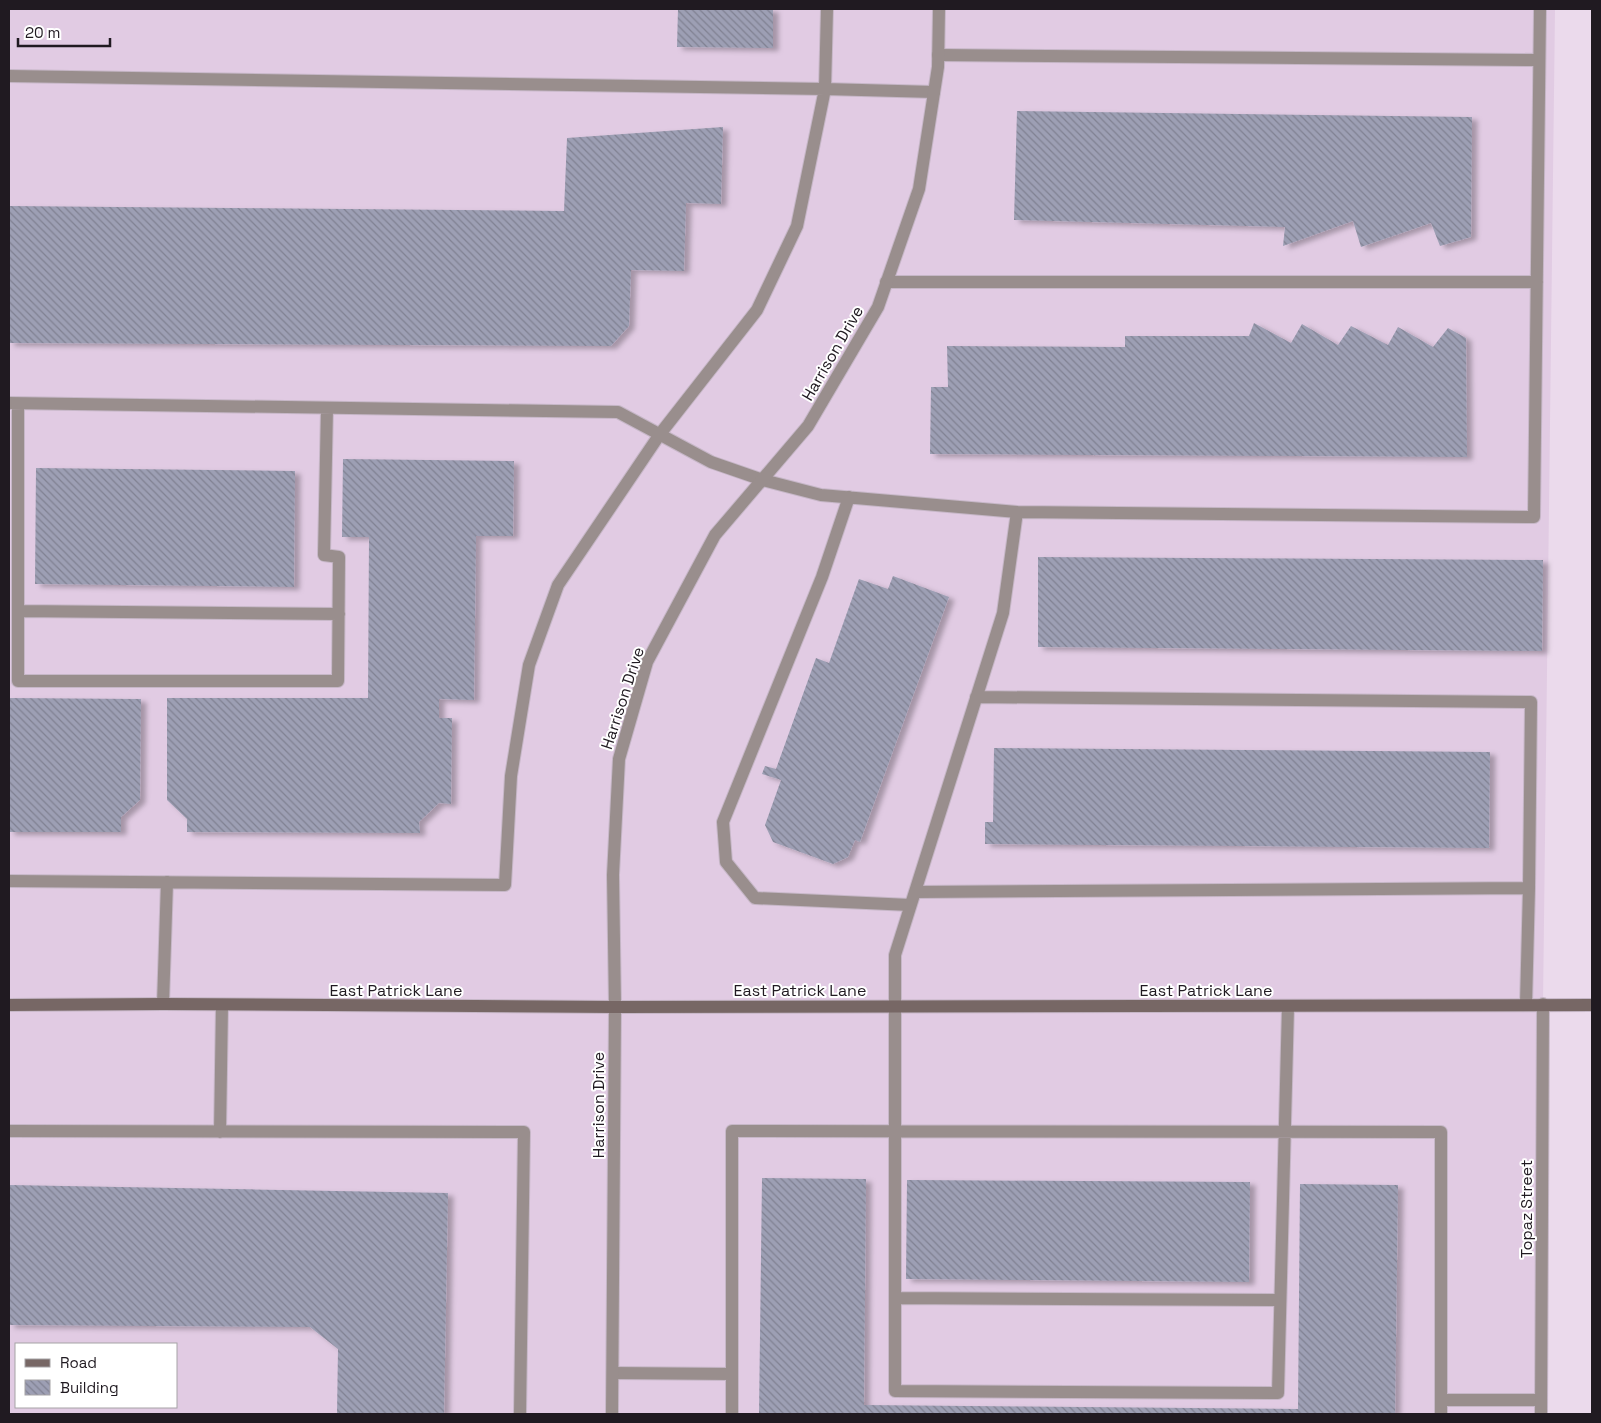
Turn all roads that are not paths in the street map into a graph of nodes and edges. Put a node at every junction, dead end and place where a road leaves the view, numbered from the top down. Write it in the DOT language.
graph roads {
  1 [pos="827,9"];
  2 [pos="939,9"];
  3 [pos="1540,9"];
  4 [pos="938,55"];
  5 [pos="1539,60"];
  6 [pos="9,76"];
  7 [pos="825,89"];
  8 [pos="934,92"];
  9 [pos="886,282"];
  10 [pos="1537,282"];
  11 [pos="13,403"];
  12 [pos="327,408"];
  13 [pos="660,434"];
  14 [pos="763,480"];
  15 [pos="849,497"];
  16 [pos="1017,512"];
  17 [pos="18,611"];
  18 [pos="339,614"];
  19 [pos="976,697"];
  20 [pos="9,881"];
  21 [pos="167,882"];
  22 [pos="1530,888"];
  23 [pos="915,892"];
  24 [pos="910,905"];
  25 [pos="163,1004"];
  26 [pos="1526,1004"];
  27 [pos="1543,1004"];
  28 [pos="9,1005"];
  29 [pos="222,1005"];
  30 [pos="1592,1005"];
  31 [pos="894,1006"];
  32 [pos="1288,1007"];
  33 [pos="615,1008"];
  34 [pos="9,1131"];
  35 [pos="894,1131"];
  36 [pos="220,1132"];
  37 [pos="1284,1132"];
  38 [pos="895,1298"];
  39 [pos="1280,1300"];
  40 [pos="612,1373"];
  41 [pos="732,1374"];
  42 [pos="1441,1400"];
  43 [pos="1541,1400"];
  44 [pos="520,1414"];
  45 [pos="612,1414"];
  46 [pos="732,1414"];
  47 [pos="1441,1414"];
  48 [pos="1541,1414"];
  1 -- 7 [label="street"];
  2 -- 4 [label="street, Harrison Drive"];
  3 -- 5 [label="street"];
  4 -- 5 [label="street"];
  4 -- 8 [label="street, Harrison Drive"];
  5 -- 10 [label="street"];
  6 -- 7 [label="street"];
  7 -- 8 [label="street"];
  7 -- 13 [label="street"];
  8 -- 9 [label="street, Harrison Drive"];
  9 -- 10 [label="street"];
  9 -- 14 [label="street, Harrison Drive"];
  10 -- 16 [label="street"];
  11 -- 12 [label="street"];
  11 -- 17 [label="street"];
  12 -- 13 [label="street"];
  12 -- 18 [label="street"];
  13 -- 14 [label="street"];
  13 -- 21 [label="street"];
  14 -- 15 [label="street"];
  14 -- 33 [label="street, Harrison Drive"];
  15 -- 16 [label="street"];
  15 -- 24 [label="street"];
  16 -- 19 [label="street"];
  17 -- 18 [label="street"];
  17 -- 18 [label="street"];
  19 -- 22 [label="street"];
  19 -- 23 [label="street"];
  20 -- 21 [label="street"];
  21 -- 25 [label="street"];
  22 -- 23 [label="street"];
  22 -- 26 [label="street"];
  23 -- 24 [label="street"];
  24 -- 31 [label="street"];
  25 -- 28 [label="main road, East Patrick Lane"];
  25 -- 29 [label="main road, East Patrick Lane"];
  26 -- 27 [label="main road, East Patrick Lane"];
  26 -- 32 [label="main road, East Patrick Lane"];
  27 -- 30 [label="main road, East Patrick Lane"];
  27 -- 43 [label="street, Topaz Street"];
  29 -- 33 [label="main road, East Patrick Lane"];
  29 -- 36 [label="street"];
  31 -- 32 [label="main road, East Patrick Lane"];
  31 -- 33 [label="main road, East Patrick Lane"];
  31 -- 35 [label="street"];
  32 -- 37 [label="street"];
  33 -- 40 [label="street, Harrison Drive"];
  34 -- 36 [label="street"];
  35 -- 37 [label="street"];
  35 -- 38 [label="street"];
  35 -- 41 [label="street"];
  36 -- 44 [label="street"];
  37 -- 39 [label="street"];
  37 -- 42 [label="street"];
  38 -- 39 [label="street"];
  38 -- 39 [label="street"];
  40 -- 41 [label="street"];
  40 -- 45 [label="street, Harrison Drive"];
  41 -- 46 [label="street"];
  42 -- 43 [label="street"];
  42 -- 47 [label="street"];
  43 -- 48 [label="street, Topaz Street"];
}
